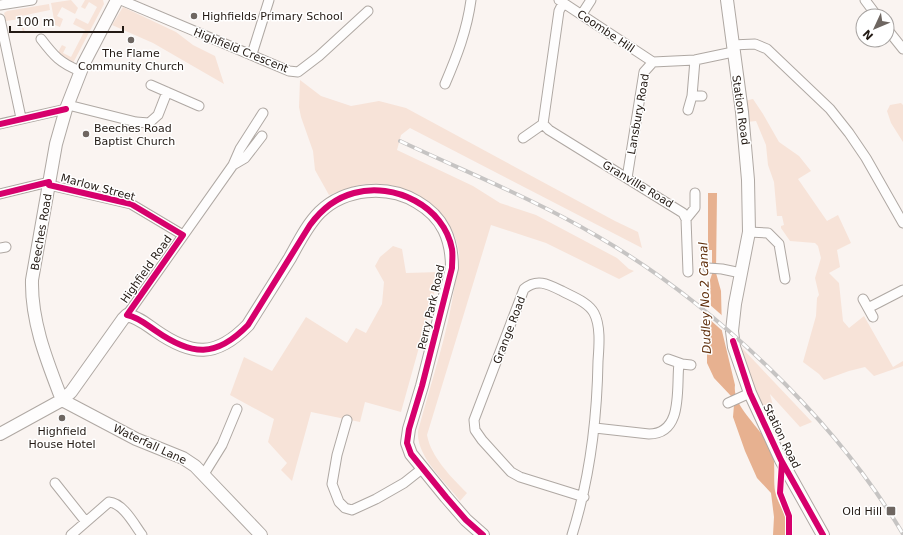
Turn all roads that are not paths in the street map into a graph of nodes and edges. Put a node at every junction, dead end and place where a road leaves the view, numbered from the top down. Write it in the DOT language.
graph roads {
  1 [pos="32,0"];
  2 [pos="117,0"];
  3 [pos="121,0"];
  4 [pos="269,0"];
  5 [pos="471,0"];
  6 [pos="591,0"];
  7 [pos="727,0"];
  8 [pos="561,2"];
  9 [pos="0,5"];
  10 [pos="368,11"];
  11 [pos="582,14"];
  12 [pos="0,19"];
  13 [pos="41,39"];
  14 [pos="895,39"];
  15 [pos="732,49"];
  16 [pos="903,49"];
  17 [pos="252,54"];
  18 [pos="695,60"];
  19 [pos="653,62"];
  20 [pos="80,71"];
  21 [pos="445,84"];
  22 [pos="150,85"];
  23 [pos="167,92"];
  24 [pos="692,96"];
  25 [pos="702,96"];
  26 [pos="199,106"];
  27 [pos="67,107"];
  28 [pos="688,110"];
  29 [pos="263,113"];
  30 [pos="21,118"];
  31 [pos="0,124"];
  32 [pos="543,124"];
  33 [pos="262,136"];
  34 [pos="523,138"];
  35 [pos="233,165"];
  36 [pos="627,178"];
  37 [pos="49,183"];
  38 [pos="695,193"];
  39 [pos="0,194"];
  40 [pos="686,219"];
  41 [pos="903,223"];
  42 [pos="749,232"];
  43 [pos="183,235"];
  44 [pos="708,268"];
  45 [pos="688,272"];
  46 [pos="741,273"];
  47 [pos="785,279"];
  48 [pos="903,290"];
  49 [pos="863,299"];
  50 [pos="127,315"];
  51 [pos="668,359"];
  52 [pos="679,363"];
  53 [pos="691,365"];
  54 [pos="747,395"];
  55 [pos="62,400"];
  56 [pos="728,403"];
  57 [pos="237,409"];
  58 [pos="347,420"];
  59 [pos="595,428"];
  60 [pos="0,434"];
  61 [pos="423,468"];
  62 [pos="204,474"];
  63 [pos="55,483"];
  64 [pos="584,497"];
  65 [pos="86,522"];
  66 [pos="71,535"];
  67 [pos="142,535"];
  68 [pos="261,535"];
  69 [pos="483,535"];
  70 [pos="572,535"];
  71 [pos="823,535"];
  1 -- 9 [label="street"];
  2 -- 20 [label="street, Beeches Road"];
  3 -- 17 [label="street, Highfield Crescent"];
  4 -- 17 [label="street"];
  5 -- 21 [label="street"];
  6 -- 11 [label="street"];
  7 -- 15 [label="street, Station Road"];
  8 -- 11 [label="street, Coombe Hill"];
  8 -- 32 [label="street"];
  10 -- 17 [label="street, Highfield Crescent"];
  11 -- 19 [label="street, Coombe Hill"];
  12 -- 30 [label="street"];
  13 -- 20 [label="street"];
  14 -- 16 [label="street"];
  15 -- 18 [label="street, Lansbury Road"];
  15 -- 41 [label="street, Lansbury Road"];
  15 -- 42 [label="street, Station Road"];
  18 -- 19 [label="street, Lansbury Road"];
  18 -- 24 [label="street"];
  19 -- 36 [label="street, Lansbury Road"];
  20 -- 27 [label="street, Beeches Road"];
  22 -- 23 [label="street"];
  23 -- 26 [label="street"];
  23 -- 27 [label="street"];
  24 -- 25 [label="street"];
  24 -- 28 [label="street"];
  27 -- 30 [label="street"];
  27 -- 37 [label="street, Beeches Road"];
  29 -- 35 [label="street"];
  30 -- 31 [label="street"];
  32 -- 34 [label="street"];
  32 -- 36 [label="street, Granville Road"];
  33 -- 35 [label="street"];
  35 -- 43 [label="street, Highfield Road"];
  36 -- 40 [label="street, Granville Road"];
  37 -- 39 [label="street"];
  37 -- 43 [label="street, Marlow Street"];
  37 -- 55 [label="street, Beeches Road"];
  38 -- 40 [label="street"];
  40 -- 45 [label="street"];
  42 -- 46 [label="street, Station Road"];
  42 -- 47 [label="street"];
  43 -- 50 [label="street, Highfield Road"];
  44 -- 46 [label="street"];
  46 -- 54 [label="street, Station Road"];
  48 -- 49 [label="street"];
  50 -- 55 [label="street, Highfield Road"];
  50 -- 61 [label="street, Perry Park Road"];
  51 -- 52 [label="street"];
  52 -- 53 [label="street"];
  52 -- 59 [label="street"];
  54 -- 56 [label="street"];
  54 -- 71 [label="street, Station Road"];
  55 -- 60 [label="street, Highfield Road"];
  55 -- 62 [label="street, Waterfall Lane"];
  57 -- 62 [label="street"];
  58 -- 61 [label="street"];
  59 -- 64 [label="street, Grange Road"];
  59 -- 64 [label="street, Grange Road"];
  61 -- 69 [label="street, Perry Park Road"];
  62 -- 68 [label="street, Waterfall Lane"];
  63 -- 65 [label="street"];
  64 -- 70 [label="street, Grange Road"];
  65 -- 66 [label="street"];
  65 -- 67 [label="street"];
}
